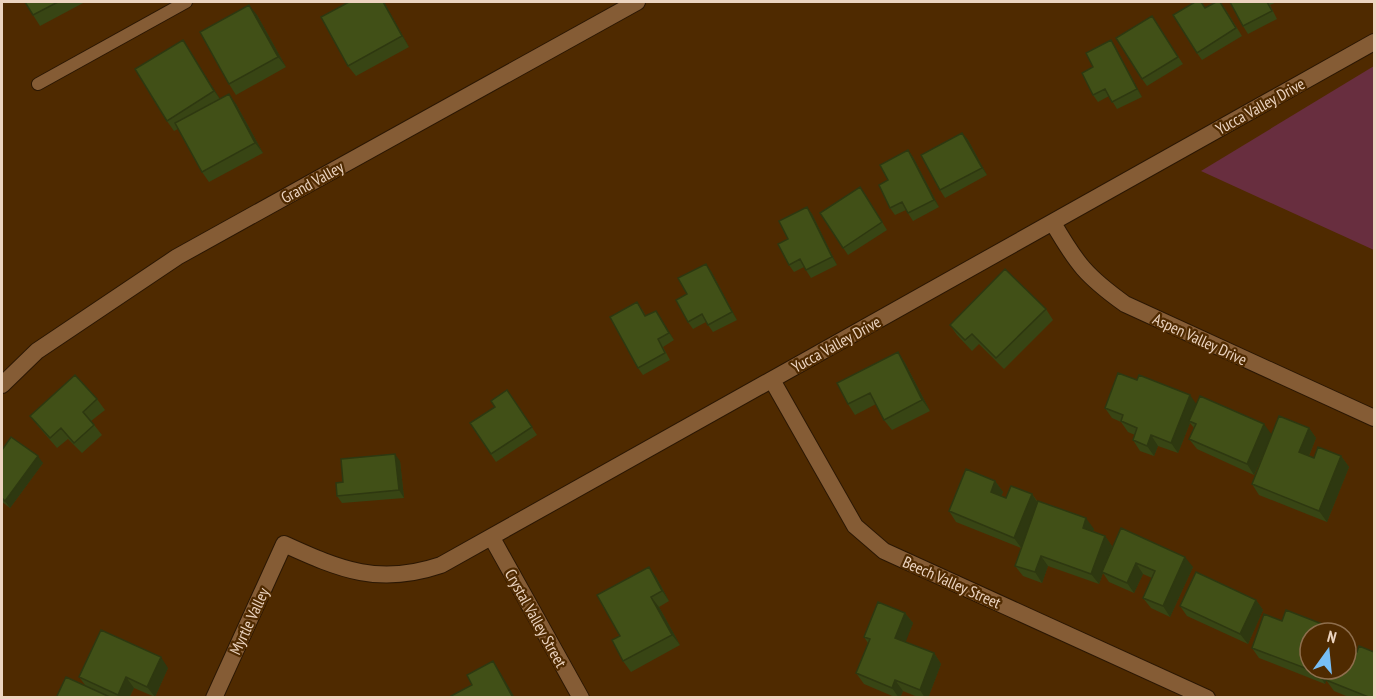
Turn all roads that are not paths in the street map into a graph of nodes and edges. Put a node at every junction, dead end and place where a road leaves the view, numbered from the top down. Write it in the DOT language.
graph roads {
  1 [pos="186,2"];
  2 [pos="627,4"];
  3 [pos="1374,42"];
  4 [pos="38,84"];
  5 [pos="1053,223"];
  6 [pos="772,380"];
  7 [pos="2,385"];
  8 [pos="1374,418"];
  9 [pos="492,538"];
  10 [pos="284,544"];
  11 [pos="214,698"];
  12 [pos="581,698"];
  13 [pos="1207,698"];
  1 -- 4 [label="lane"];
  2 -- 7 [label="street, Grand Valley"];
  3 -- 5 [label="street, Yucca Valley Drive"];
  5 -- 6 [label="street, Yucca Valley Drive"];
  5 -- 8 [label="street, Aspen Valley Drive"];
  6 -- 9 [label="street, Yucca Valley Drive"];
  6 -- 13 [label="street, Beech Valley Street"];
  9 -- 10 [label="street, Yucca Valley Drive"];
  9 -- 12 [label="street, Crystal Valley Street"];
  10 -- 11 [label="street, Myrtle Valley"];
}
